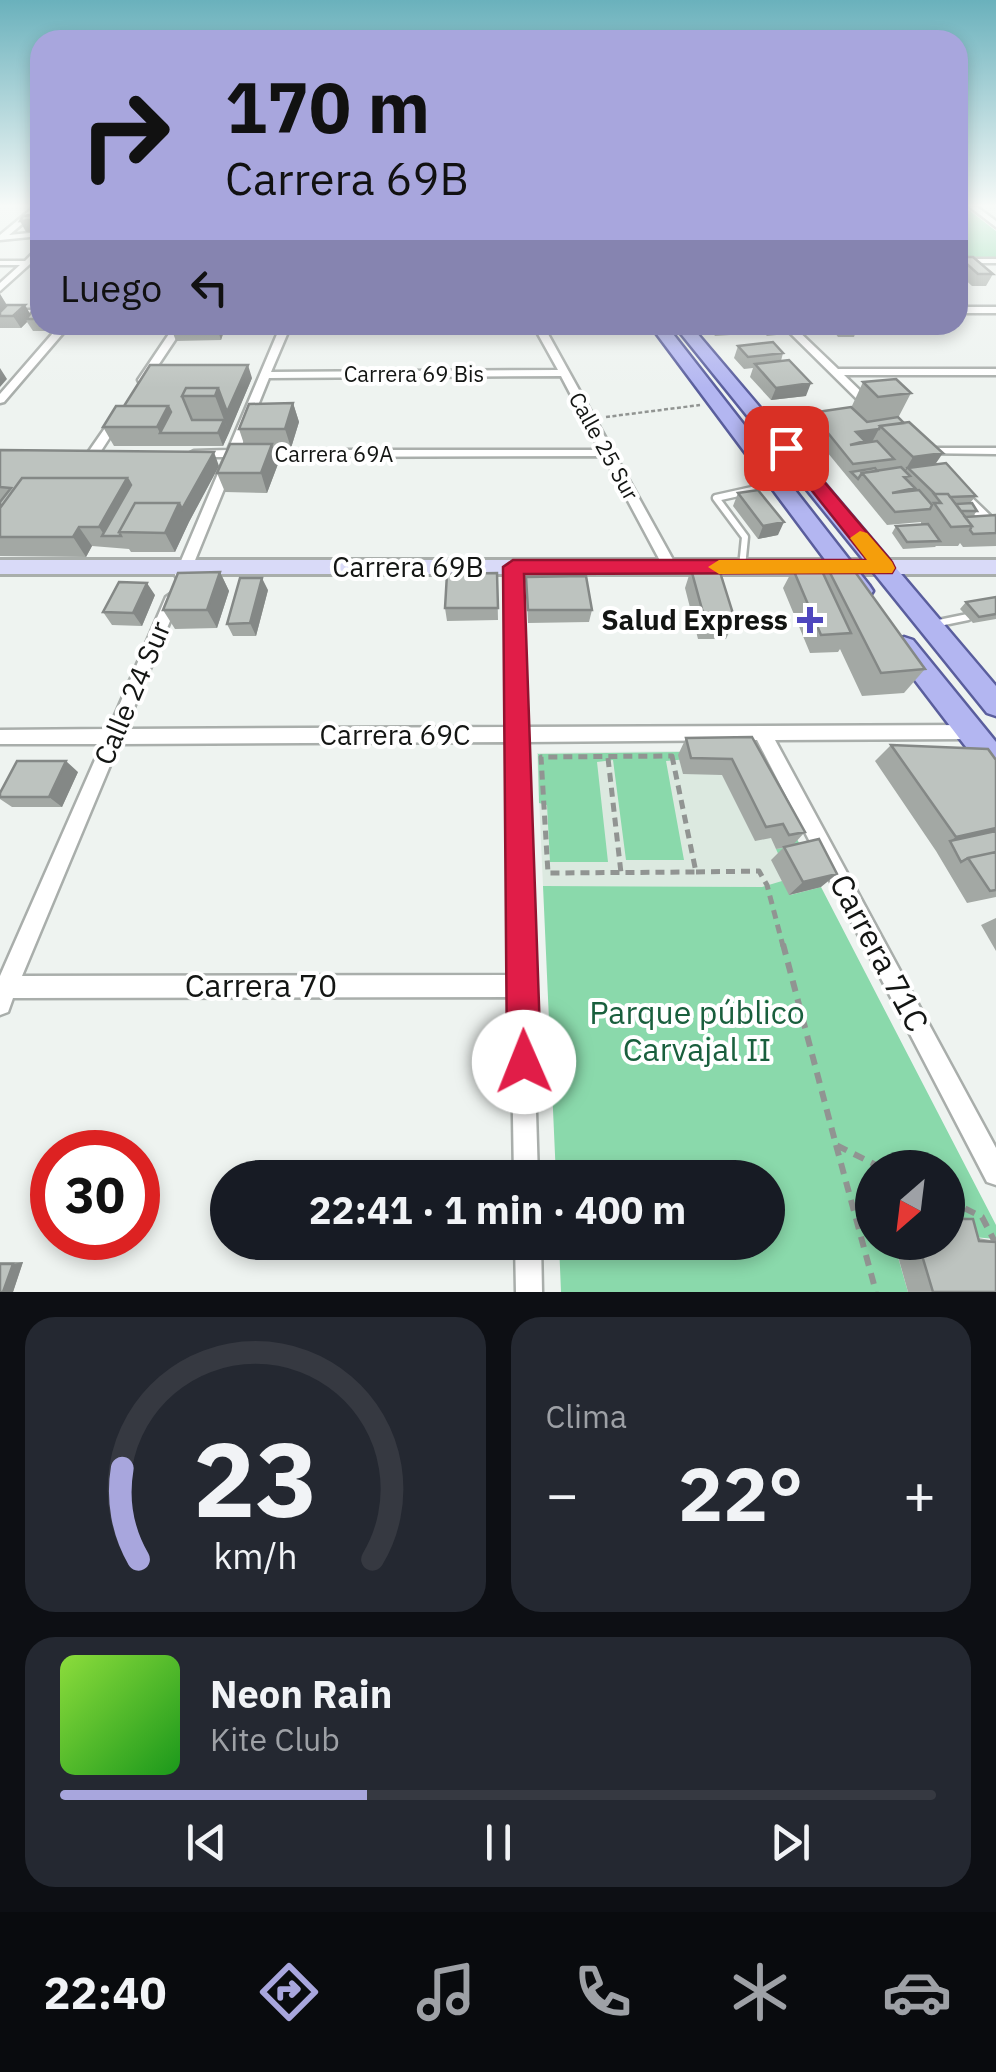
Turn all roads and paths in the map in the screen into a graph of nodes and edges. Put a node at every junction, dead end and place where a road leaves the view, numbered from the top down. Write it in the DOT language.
graph roads {
  1 [pos="22,267"];
  2 [pos="0,288"];
  3 [pos="968,310"];
  4 [pos="996,310"];
  5 [pos="30,311"];
  6 [pos="0,313"];
  7 [pos="56,335"];
  8 [pos="173,335"];
  9 [pos="282,335"];
  10 [pos="544,335"];
  11 [pos="666,335"];
  12 [pos="690,335"];
  13 [pos="797,335"];
  14 [pos="836,372"];
  15 [pos="996,372"];
  16 [pos="565,373"];
  17 [pos="264,375"];
  18 [pos="136,390"];
  19 [pos="0,400"];
  20 [pos="705,404"];
  21 [pos="126,406"];
  22 [pos="878,414"];
  23 [pos="590,420"];
  24 [pos="816,421"];
  25 [pos="782,425"];
  26 [pos="904,438"];
  27 [pos="916,450"];
  28 [pos="996,450"];
  29 [pos="608,453"];
  30 [pos="74,454"];
  31 [pos="93,454"];
  32 [pos="113,454"];
  33 [pos="173,454"];
  34 [pos="233,454"];
  35 [pos="930,464"];
  36 [pos="956,490"];
  37 [pos="762,503"];
  38 [pos="996,528"];
  39 [pos="186,567"];
  40 [pos="513,567"];
  41 [pos="670,567"];
  42 [pos="742,567"];
  43 [pos="996,567"];
  44 [pos="0,568"];
  45 [pos="842,568"];
  46 [pos="884,568"];
  47 [pos="968,617"];
  48 [pos="930,626"];
  49 [pos="996,706"];
  50 [pos="971,732"];
  51 [pos="762,733"];
  52 [pos="517,734"];
  53 [pos="0,737"];
  54 [pos="114,737"];
  55 [pos="608,757"];
  56 [pos="996,764"];
  57 [pos="696,872"];
  58 [pos="621,873"];
  59 [pos="522,986"];
  60 [pos="2,993"];
  61 [pos="836,1145"];
  62 [pos="855,1154"];
  63 [pos="526,1160"];
  64 [pos="996,1173"];
  65 [pos="965,1208"];
  66 [pos="996,1244"];
  67 [pos="528,1260"];
  68 [pos="528,1292"];
  69 [pos="876,1292"];
  1 -- 2 [label="street"];
  3 -- 4 [label="street"];
  5 -- 6 [label="street"];
  7 -- 19 [label="street"];
  8 -- 18 [label="street"];
  9 -- 17 [label="street, Calle 24 Sur"];
  10 -- 16 [label="street, Calle 25 Sur"];
  11 -- 45 [label="main road"];
  12 -- 46 [label="main road"];
  13 -- 14 [label="street"];
  14 -- 15 [label="street"];
  14 -- 22 [label="street"];
  16 -- 17 [label="street, Carrera 69 Bis"];
  16 -- 23 [label="street, Calle 25 Sur"];
  17 -- 34 [label="street, Calle 24 Sur"];
  20 -- 23 [label="path"];
  21 -- 31 [label="street"];
  23 -- 29 [label="street, Calle 25 Sur"];
  24 -- 25 [label="path"];
  26 -- 27 [label="street"];
  27 -- 28 [label="street"];
  27 -- 35 [label="street"];
  29 -- 34 [label="street, Carrera 69A"];
  29 -- 41 [label="street, Calle 25 Sur"];
  30 -- 31 [label="street"];
  31 -- 32 [label="street"];
  33 -- 34 [label="street, Carrera 69A"];
  34 -- 39 [label="street, Calle 24 Sur"];
  36 -- 38 [label="street"];
  37 -- 42 [label="lane"];
  39 -- 40 [label="street, Carrera 69B"];
  39 -- 44 [label="street, Carrera 69B"];
  39 -- 54 [label="street, Calle 24 Sur"];
  40 -- 41 [label="street, Carrera 69B"];
  40 -- 52 [label="street"];
  41 -- 42 [label="street, Carrera 69B"];
  42 -- 45 [label="street, Carrera 69B"];
  43 -- 46 [label="street, Carrera 69B"];
  45 -- 46 [label="street, Carrera 69B"];
  45 -- 50 [label="main road"];
  46 -- 48 [label="main road"];
  47 -- 48 [label="lane"];
  48 -- 49 [label="main road"];
  50 -- 51 [label="street, Carrera 69C"];
  50 -- 56 [label="main road"];
  51 -- 52 [label="street, Carrera 69C"];
  51 -- 64 [label="street, Carrera 71C"];
  52 -- 54 [label="street, Carrera 69C"];
  52 -- 59 [label="street"];
  53 -- 54 [label="street, Carrera 69C"];
  54 -- 60 [label="street, Calle 24 Sur"];
  55 -- 57 [label="path"];
  55 -- 58 [label="path"];
  55 -- 58 [label="path"];
  57 -- 58 [label="path"];
  57 -- 61 [label="path"];
  59 -- 60 [label="street, Carrera 70"];
  59 -- 63 [label="street"];
  61 -- 62 [label="path"];
  61 -- 69 [label="path"];
  65 -- 66 [label="path"];
  67 -- 68 [label="street"];
}
